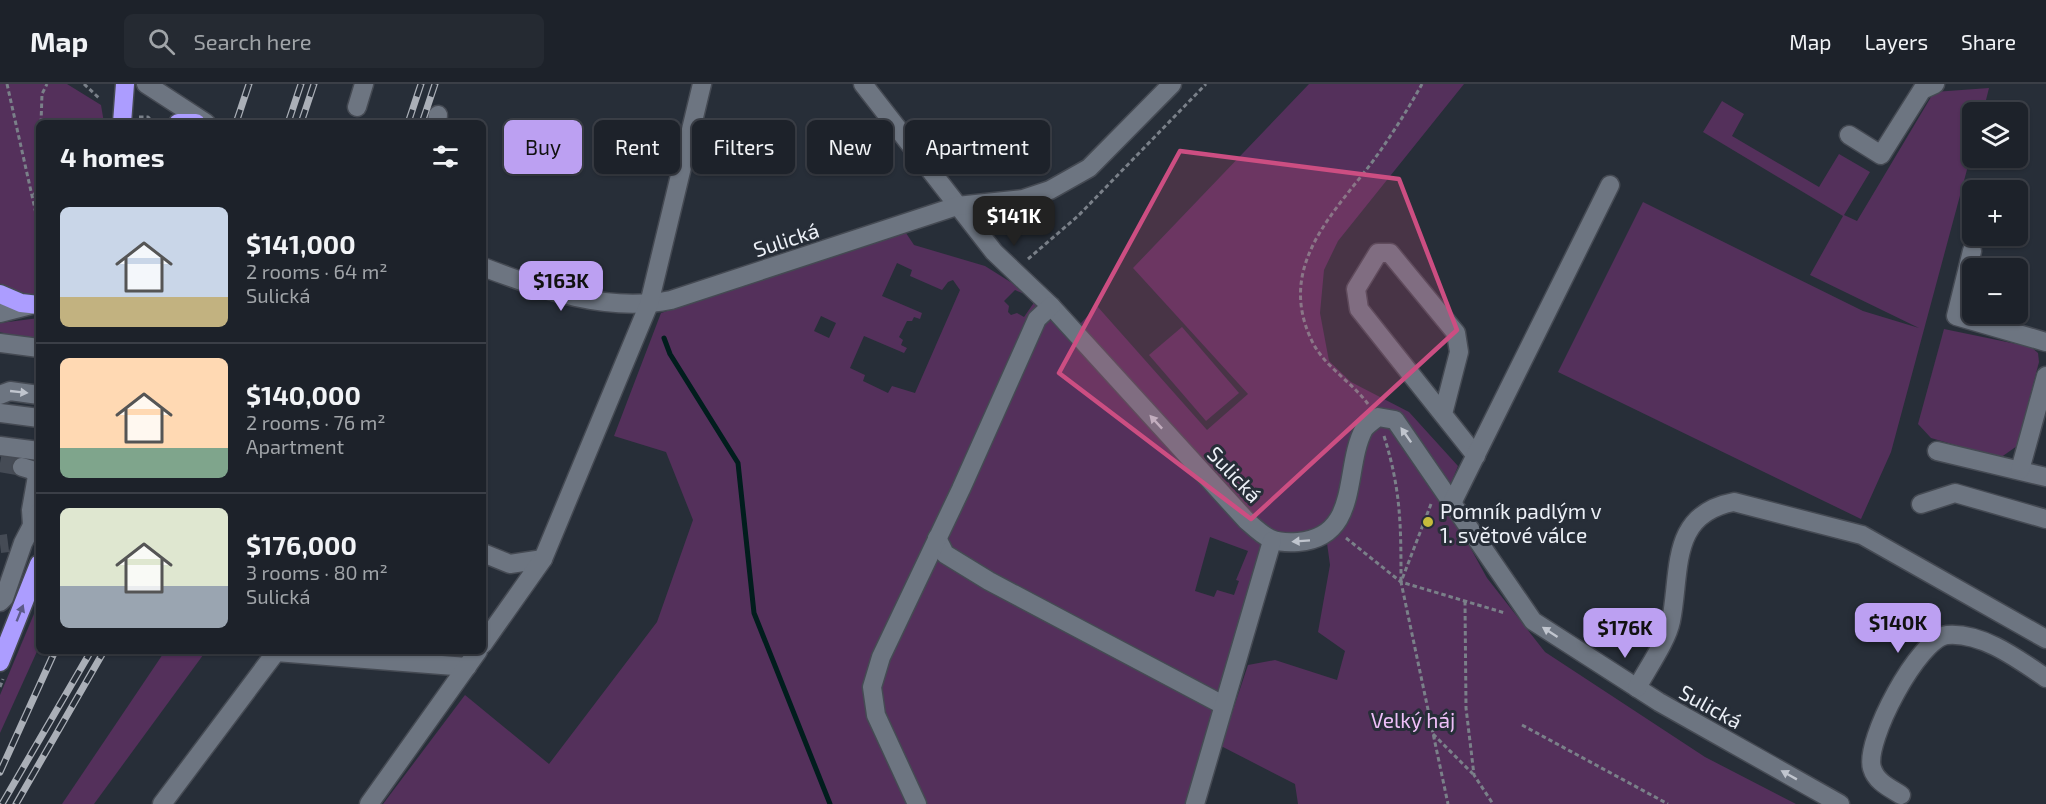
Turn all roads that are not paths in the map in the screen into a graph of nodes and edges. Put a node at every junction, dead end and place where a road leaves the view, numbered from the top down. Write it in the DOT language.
graph roads {
  1 [pos="124,84"];
  2 [pos="146,84"];
  3 [pos="364,84"];
  4 [pos="702,84"];
  5 [pos="863,84"];
  6 [pos="1172,84"];
  7 [pos="1935,84"];
  8 [pos="357,107"];
  9 [pos="130,120"];
  10 [pos="201,120"];
  11 [pos="1850,135"];
  12 [pos="1610,184"];
  13 [pos="957,206"];
  14 [pos="1972,251"];
  15 [pos="486,268"];
  16 [pos="0,294"];
  17 [pos="649,304"];
  18 [pos="35,305"];
  19 [pos="1051,306"];
  20 [pos="0,313"];
  21 [pos="2046,342"];
  22 [pos="0,343"];
  23 [pos="36,348"];
  24 [pos="2046,376"];
  25 [pos="0,394"];
  26 [pos="36,395"];
  27 [pos="0,413"];
  28 [pos="1443,414"];
  29 [pos="36,418"];
  30 [pos="0,446"];
  31 [pos="36,451"];
  32 [pos="1936,451"];
  33 [pos="1476,456"];
  34 [pos="22,467"];
  35 [pos="2020,470"];
  36 [pos="36,475"];
  37 [pos="2046,477"];
  38 [pos="36,482"];
  39 [pos="1452,503"];
  40 [pos="1921,504"];
  41 [pos="2046,519"];
  42 [pos="32,525"];
  43 [pos="937,538"];
  44 [pos="1272,541"];
  45 [pos="8,543"];
  46 [pos="486,554"];
  47 [pos="543,560"];
  48 [pos="36,572"];
  49 [pos="1,602"];
  50 [pos="2046,639"];
  51 [pos="486,640"];
  52 [pos="274,654"];
  53 [pos="301,654"];
  54 [pos="476,654"];
  55 [pos="0,662"];
  56 [pos="466,667"];
  57 [pos="2046,678"];
  58 [pos="1637,688"];
  59 [pos="1223,705"];
  60 [pos="1901,795"];
  61 [pos="162,804"];
  62 [pos="369,804"];
  63 [pos="917,804"];
  64 [pos="1195,804"];
  65 [pos="1840,804"];
  1 -- 9 [label="highway"];
  2 -- 10 [label="street"];
  3 -- 8 [label="street"];
  4 -- 17 [label="street"];
  5 -- 13 [label="street"];
  6 -- 13 [label="street"];
  7 -- 11 [label="street"];
  12 -- 33 [label="street"];
  13 -- 17 [label="street, Sulická"];
  13 -- 19 [label="street, Sulická"];
  14 -- 21 [label="street"];
  15 -- 17 [label="street, Sulická"];
  16 -- 18 [label="highway"];
  17 -- 47 [label="street"];
  18 -- 20 [label="street"];
  19 -- 43 [label="street"];
  44 -- 19 [label="street, Sulická, one-way"];
  22 -- 23 [label="street"];
  24 -- 35 [label="street"];
  25 -- 26 [label="street, one-way"];
  27 -- 29 [label="street"];
  28 -- 28 [label="street"];
  28 -- 33 [label="street"];
  30 -- 31 [label="street"];
  32 -- 35 [label="street"];
  33 -- 39 [label="street"];
  34 -- 36 [label="street"];
  35 -- 37 [label="street"];
  38 -- 42 [label="street"];
  39 -- 44 [label="street, Sulická, one-way"];
  58 -- 39 [label="street, Sulická, one-way"];
  40 -- 41 [label="street"];
  42 -- 45 [label="street"];
  42 -- 49 [label="street"];
  43 -- 59 [label="street"];
  43 -- 63 [label="street"];
  44 -- 59 [label="street"];
  46 -- 47 [label="street"];
  47 -- 51 [label="street"];
  55 -- 48 [label="highway, one-way"];
  50 -- 58 [label="street"];
  52 -- 61 [label="street"];
  53 -- 56 [label="street"];
  54 -- 56 [label="street"];
  56 -- 62 [label="street"];
  57 -- 60 [label="street"];
  65 -- 58 [label="street, Sulická, one-way"];
  59 -- 64 [label="street"];
}
